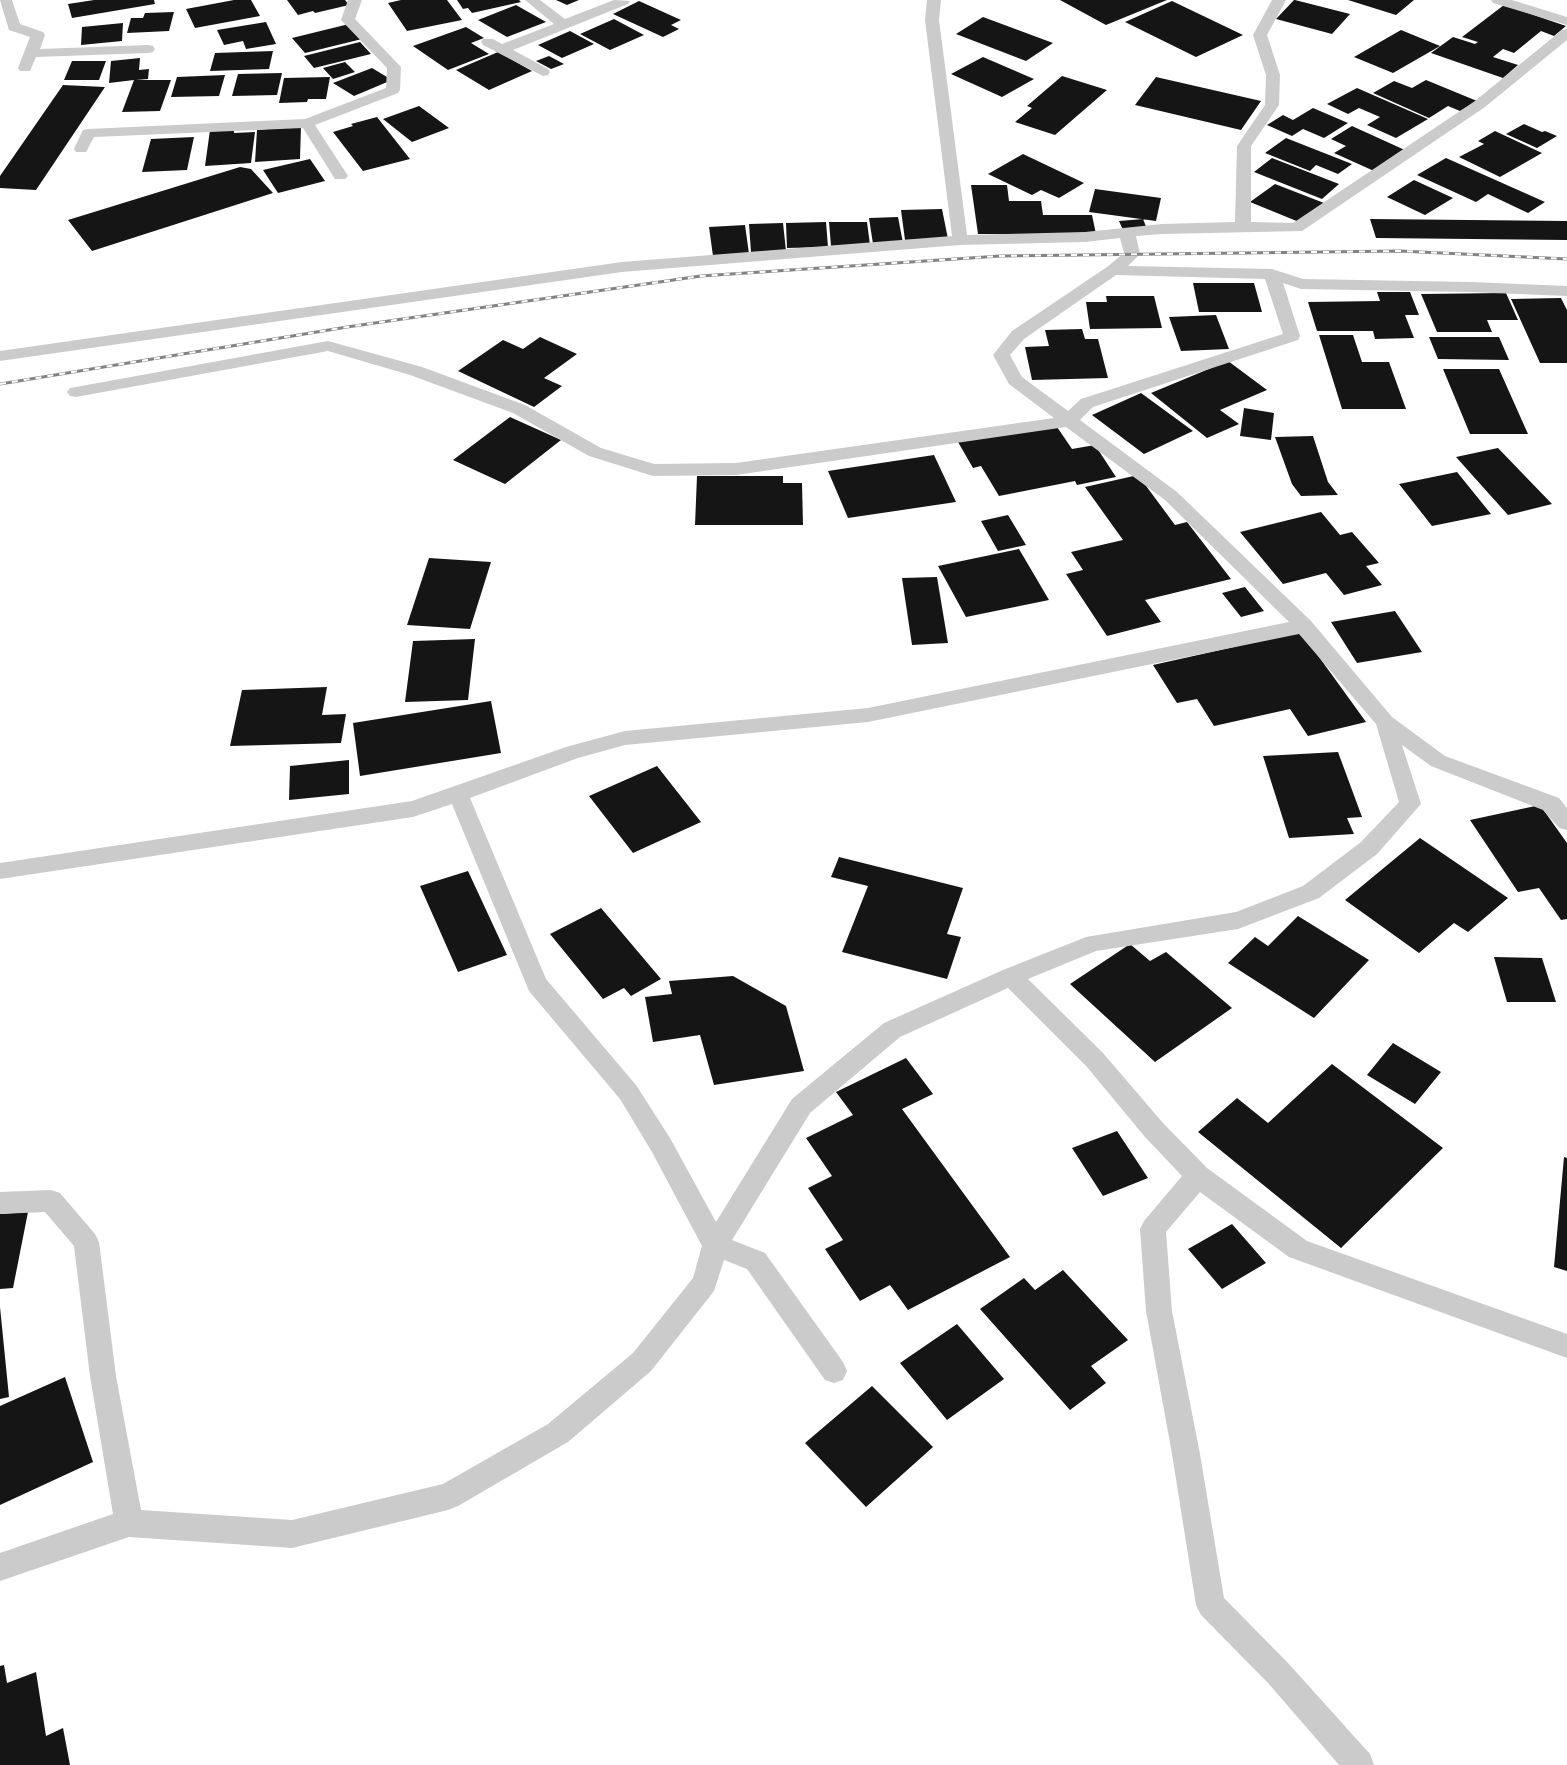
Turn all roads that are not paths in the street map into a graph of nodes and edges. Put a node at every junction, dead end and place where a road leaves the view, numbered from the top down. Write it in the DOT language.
graph roads {
  1 [pos="6,0"];
  2 [pos="9,0"];
  3 [pos="355,0"];
  4 [pos="532,0"];
  5 [pos="934,0"];
  6 [pos="1279,0"];
  7 [pos="1498,0"];
  8 [pos="623,1"];
  9 [pos="0,2"];
  10 [pos="1567,21"];
  11 [pos="564,25"];
  12 [pos="1567,33"];
  13 [pos="488,42"];
  14 [pos="148,49"];
  15 [pos="502,49"];
  16 [pos="31,53"];
  17 [pos="25,68"];
  18 [pos="543,72"];
  19 [pos="307,124"];
  20 [pos="81,149"];
  21 [pos="340,176"];
  22 [pos="1243,227"];
  23 [pos="1127,233"];
  24 [pos="960,240"];
  25 [pos="1113,270"];
  26 [pos="1272,274"];
  27 [pos="1567,291"];
  28 [pos="0,356"];
  29 [pos="76,392"];
  30 [pos="1068,421"];
  31 [pos="1304,626"];
  32 [pos="1385,722"];
  33 [pos="458,794"];
  34 [pos="1567,822"];
  35 [pos="0,871"];
  36 [pos="1011,976"];
  37 [pos="1198,1176"];
  38 [pos="0,1203"];
  39 [pos="715,1245"];
  40 [pos="1567,1346"];
  41 [pos="834,1371"];
  42 [pos="129,1523"];
  43 [pos="0,1566"];
  44 [pos="1359,1765"];
  1 -- 2 [label="street"];
  1 -- 9 [label="street"];
  1 -- 16 [label="street"];
  3 -- 19 [label="street"];
  4 -- 11 [label="street"];
  5 -- 24 [label="street"];
  6 -- 22 [label="street"];
  7 -- 10 [label="street"];
  8 -- 11 [label="street"];
  11 -- 15 [label="street"];
  12 -- 22 [label="street"];
  13 -- 15 [label="street"];
  14 -- 16 [label="street"];
  15 -- 18 [label="street"];
  16 -- 17 [label="street"];
  19 -- 20 [label="street"];
  19 -- 21 [label="street"];
  22 -- 23 [label="street"];
  23 -- 24 [label="street"];
  23 -- 25 [label="street"];
  24 -- 28 [label="street"];
  25 -- 26 [label="street"];
  25 -- 30 [label="street"];
  26 -- 27 [label="street"];
  26 -- 30 [label="street"];
  29 -- 30 [label="street"];
  30 -- 31 [label="street"];
  31 -- 32 [label="street"];
  31 -- 33 [label="street"];
  32 -- 34 [label="street"];
  32 -- 36 [label="street"];
  33 -- 35 [label="street"];
  33 -- 39 [label="street"];
  36 -- 37 [label="street"];
  36 -- 39 [label="street"];
  37 -- 40 [label="street"];
  37 -- 44 [label="street"];
  38 -- 42 [label="street"];
  39 -- 41 [label="street"];
  39 -- 42 [label="street"];
  42 -- 43 [label="street"];
}
